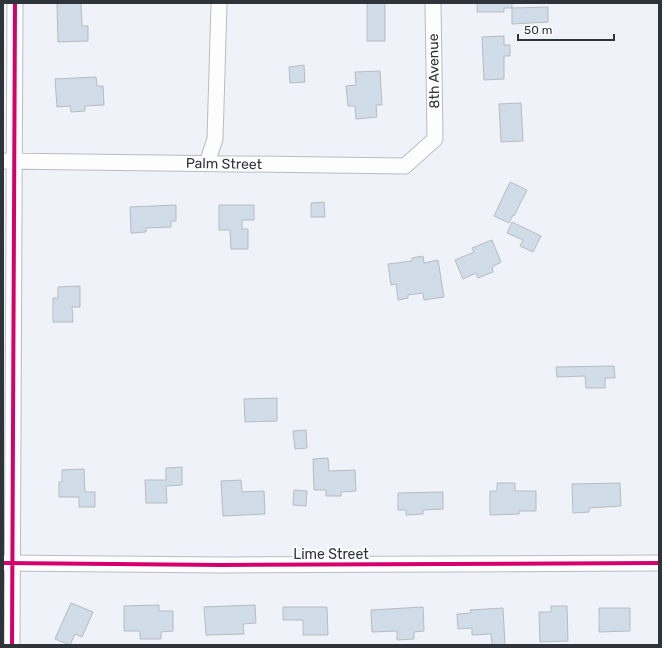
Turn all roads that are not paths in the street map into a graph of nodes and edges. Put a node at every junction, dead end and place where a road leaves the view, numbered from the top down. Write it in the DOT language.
graph roads {
  1 [pos="15,3"];
  2 [pos="219,3"];
  3 [pos="433,3"];
  4 [pos="435,139"];
  5 [pos="8,161"];
  6 [pos="207,164"];
  7 [pos="7,563"];
  8 [pos="659,563"];
  9 [pos="12,645"];
  1 -- 5 [label="street"];
  2 -- 6 [label="street"];
  3 -- 4 [label="street, 8th Avenue"];
  4 -- 6 [label="street, Palm Street"];
  5 -- 6 [label="street, Palm Street"];
  5 -- 7 [label="street"];
  7 -- 8 [label="street, Lime Street"];
  7 -- 9 [label="street"];
}
